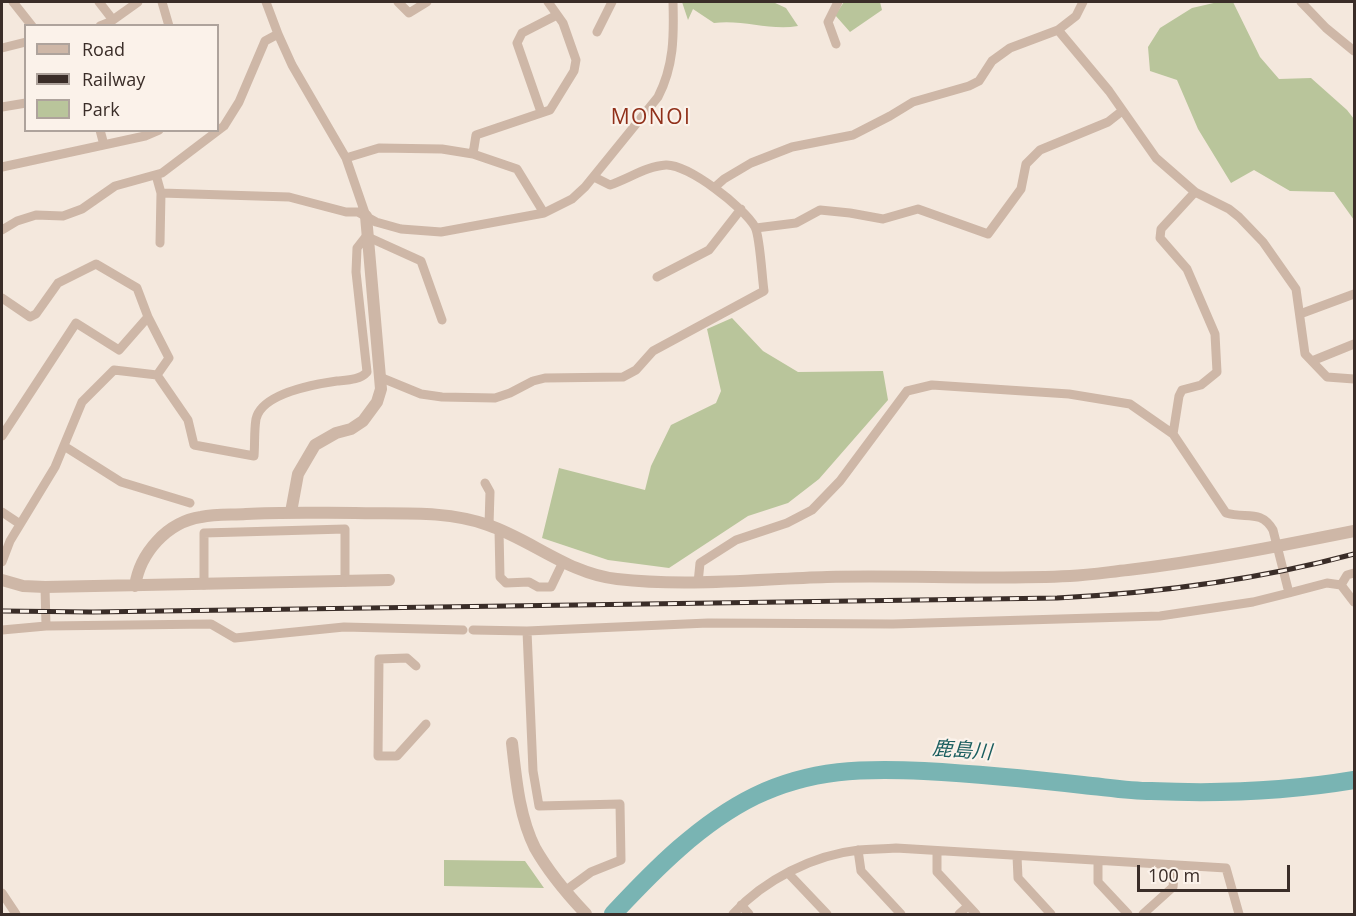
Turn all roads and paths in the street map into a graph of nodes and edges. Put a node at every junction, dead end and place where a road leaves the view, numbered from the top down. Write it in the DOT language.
graph roads {
  1 [pos="14,2"];
  2 [pos="99,2"];
  3 [pos="138,2"];
  4 [pos="162,2"];
  5 [pos="266,2"];
  6 [pos="398,2"];
  7 [pos="427,2"];
  8 [pos="548,2"];
  9 [pos="612,2"];
  10 [pos="674,2"];
  11 [pos="838,2"];
  12 [pos="1083,2"];
  13 [pos="1301,2"];
  14 [pos="557,15"];
  15 [pos="113,20"];
  16 [pos="30,24"];
  17 [pos="104,24"];
  18 [pos="168,24"];
  19 [pos="1058,30"];
  20 [pos="597,32"];
  21 [pos="278,34"];
  22 [pos="24,42"];
  23 [pos="837,44"];
  24 [pos="2,48"];
  25 [pos="1354,51"];
  26 [pos="24,103"];
  27 [pos="2,107"];
  28 [pos="1122,111"];
  29 [pos="541,112"];
  30 [pos="219,130"];
  31 [pos="101,132"];
  32 [pos="154,132"];
  33 [pos="216,132"];
  34 [pos="104,145"];
  35 [pos="473,154"];
  36 [pos="346,158"];
  37 [pos="2,167"];
  38 [pos="156,175"];
  39 [pos="594,177"];
  40 [pos="715,188"];
  41 [pos="1195,192"];
  42 [pos="161,193"];
  43 [pos="741,209"];
  44 [pos="544,213"];
  45 [pos="366,216"];
  46 [pos="756,228"];
  47 [pos="2,230"];
  48 [pos="368,236"];
  49 [pos="160,243"];
  50 [pos="657,277"];
  51 [pos="1354,294"];
  52 [pos="2,298"];
  53 [pos="1300,314"];
  54 [pos="148,317"];
  55 [pos="442,320"];
  56 [pos="1354,344"];
  57 [pos="1312,361"];
  58 [pos="157,375"];
  59 [pos="382,378"];
  60 [pos="1354,379"];
  61 [pos="478,397"];
  62 [pos="466,407"];
  63 [pos="1173,434"];
  64 [pos="2,436"];
  65 [pos="64,446"];
  66 [pos="485,483"];
  67 [pos="190,503"];
  68 [pos="2,512"];
  69 [pos="291,512"];
  70 [pos="20,524"];
  71 [pos="494,527"];
  72 [pos="1354,531"];
  73 [pos="1278,546"];
  74 [pos="2,562"];
  75 [pos="563,562"];
  76 [pos="1354,573"];
  77 [pos="2,580"];
  78 [pos="389,580"];
  79 [pos="345,582"];
  80 [pos="698,583"];
  81 [pos="204,585"];
  82 [pos="1341,585"];
  83 [pos="135,586"];
  84 [pos="45,587"];
  85 [pos="1289,593"];
  86 [pos="1354,602"];
  87 [pos="46,626"];
  88 [pos="2,630"];
  89 [pos="527,631"];
  90 [pos="417,666"];
  91 [pos="426,724"];
  92 [pos="512,743"];
  93 [pos="858,850"];
  94 [pos="937,852"];
  95 [pos="1017,856"];
  96 [pos="1098,861"];
  97 [pos="1175,865"];
  98 [pos="788,873"];
  99 [pos="565,891"];
  100 [pos="2,893"];
  101 [pos="741,905"];
  102 [pos="968,906"];
  103 [pos="583,911"];
  104 [pos="1235,912"];
  105 [pos="16,915"];
  106 [pos="733,915"];
  107 [pos="749,915"];
  108 [pos="827,915"];
  109 [pos="901,915"];
  110 [pos="959,915"];
  111 [pos="976,915"];
  112 [pos="1052,915"];
  113 [pos="1128,915"];
  114 [pos="1143,915"];
  1 -- 16 [label="street"];
  2 -- 15 [label="street"];
  3 -- 15 [label="street"];
  4 -- 18 [label="street"];
  5 -- 21 [label="street"];
  6 -- 7 [label="street"];
  8 -- 14 [label="street"];
  9 -- 20 [label="street"];
  10 -- 39 [label="street"];
  11 -- 23 [label="street"];
  12 -- 19 [label="street"];
  13 -- 25 [label="street"];
  14 -- 29 [label="street"];
  14 -- 29 [label="street"];
  15 -- 17 [label="street"];
  19 -- 28 [label="street"];
  19 -- 40 [label="street"];
  21 -- 30 [label="street"];
  21 -- 36 [label="street"];
  22 -- 24 [label="street"];
  26 -- 27 [label="street"];
  28 -- 41 [label="street"];
  28 -- 46 [label="street"];
  29 -- 35 [label="street"];
  31 -- 34 [label="street"];
  32 -- 34 [label="street"];
  33 -- 38 [label="street"];
  34 -- 37 [label="street"];
  35 -- 36 [label="street"];
  35 -- 44 [label="street"];
  36 -- 45 [label="street"];
  38 -- 42 [label="street"];
  38 -- 47 [label="street"];
  39 -- 40 [label="street"];
  39 -- 44 [label="street"];
  40 -- 43 [label="street"];
  41 -- 53 [label="street"];
  41 -- 63 [label="street"];
  42 -- 45 [label="street"];
  42 -- 49 [label="street"];
  43 -- 46 [label="street"];
  43 -- 50 [label="street"];
  44 -- 45 [label="street"];
  45 -- 48 [label="street"];
  46 -- 61 [label="street"];
  48 -- 55 [label="street"];
  48 -- 58 [label="street"];
  48 -- 59 [label="street"];
  51 -- 53 [label="street"];
  52 -- 54 [label="street"];
  53 -- 57 [label="street"];
  54 -- 58 [label="street"];
  54 -- 64 [label="street"];
  56 -- 57 [label="street"];
  57 -- 60 [label="street"];
  58 -- 65 [label="street"];
  59 -- 61 [label="street"];
  59 -- 69 [label="street"];
  61 -- 62 [label="street"];
  63 -- 73 [label="street"];
  63 -- 80 [label="street"];
  65 -- 67 [label="street"];
  65 -- 70 [label="street"];
  66 -- 71 [label="street"];
  68 -- 70 [label="street"];
  69 -- 71 [label="street"];
  69 -- 83 [label="street"];
  70 -- 74 [label="street"];
  71 -- 75 [label="street"];
  71 -- 75 [label="street"];
  72 -- 73 [label="street"];
  73 -- 80 [label="street"];
  73 -- 85 [label="street"];
  75 -- 80 [label="street"];
  76 -- 82 [label="street"];
  77 -- 84 [label="street"];
  78 -- 79 [label="street"];
  79 -- 81 [label="street"];
  79 -- 81 [label="street"];
  81 -- 83 [label="street"];
  82 -- 85 [label="street"];
  82 -- 86 [label="street"];
  83 -- 84 [label="street"];
  84 -- 87 [label="street"];
  85 -- 89 [label="street"];
  87 -- 88 [label="street"];
  87 -- 89 [label="street"];
  89 -- 99 [label="street"];
  90 -- 91 [label="street"];
  92 -- 99 [label="street"];
  93 -- 94 [label="street"];
  93 -- 98 [label="street"];
  93 -- 109 [label="street"];
  94 -- 95 [label="street"];
  94 -- 102 [label="street"];
  95 -- 96 [label="street"];
  95 -- 112 [label="street"];
  96 -- 97 [label="street"];
  96 -- 113 [label="street"];
  97 -- 104 [label="street"];
  97 -- 114 [label="street"];
  98 -- 101 [label="street"];
  98 -- 108 [label="street"];
  99 -- 103 [label="street"];
  100 -- 105 [label="street"];
  101 -- 106 [label="street"];
  101 -- 107 [label="street"];
  102 -- 110 [label="street"];
  102 -- 111 [label="street"];
}
